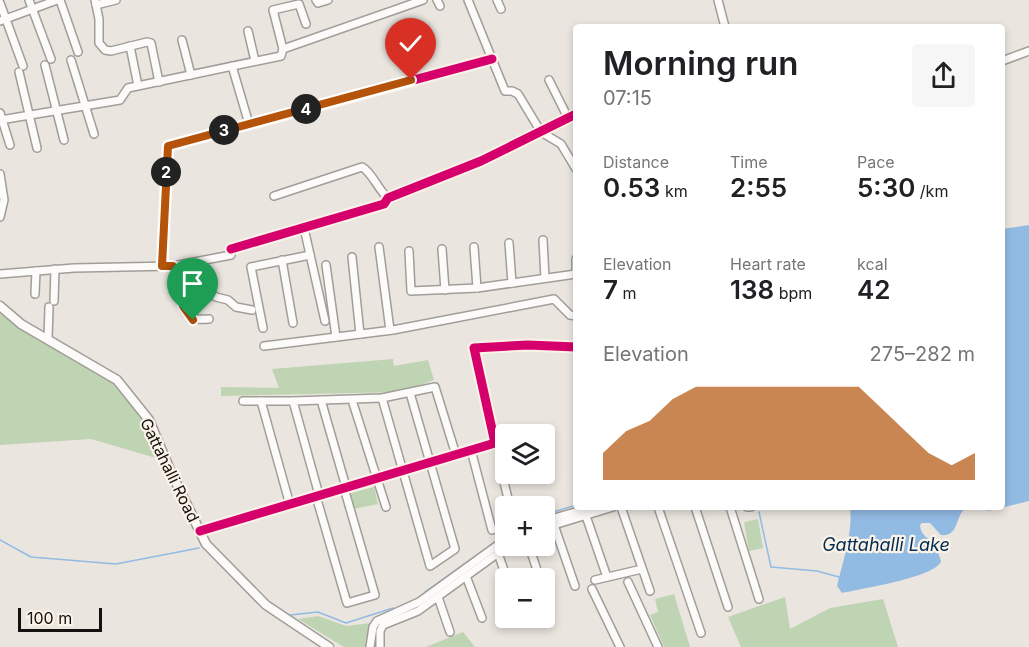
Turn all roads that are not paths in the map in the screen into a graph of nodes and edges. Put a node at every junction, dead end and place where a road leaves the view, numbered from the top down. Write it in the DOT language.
graph roads {
  1 [pos="29,0"];
  2 [pos="59,0"];
  3 [pos="116,0"];
  4 [pos="316,0"];
  5 [pos="328,0"];
  6 [pos="423,0"];
  7 [pos="468,0"];
  8 [pos="497,0"];
  9 [pos="718,0"];
  10 [pos="0,3"];
  11 [pos="95,3"];
  12 [pos="288,3"];
  13 [pos="33,9"];
  14 [pos="501,9"];
  15 [pos="3,20"];
  16 [pos="306,24"];
  17 [pos="724,24"];
  18 [pos="248,31"];
  19 [pos="182,40"];
  20 [pos="130,46"];
  21 [pos="283,49"];
  22 [pos="1029,51"];
  23 [pos="78,52"];
  24 [pos="51,58"];
  25 [pos="492,59"];
  26 [pos="71,60"];
  27 [pos="1005,60"];
  28 [pos="255,61"];
  29 [pos="45,65"];
  30 [pos="232,66"];
  31 [pos="191,75"];
  32 [pos="549,80"];
  33 [pos="137,81"];
  34 [pos="159,82"];
  35 [pos="87,106"];
  36 [pos="57,111"];
  37 [pos="31,115"];
  38 [pos="573,116"];
  39 [pos="1,118"];
  40 [pos="568,118"];
  41 [pos="249,124"];
  42 [pos="541,132"];
  43 [pos="94,134"];
  44 [pos="64,140"];
  45 [pos="10,145"];
  46 [pos="37,148"];
  47 [pos="573,164"];
  48 [pos="0,174"];
  49 [pos="274,196"];
  50 [pos="388,198"];
  51 [pos="0,217"];
  52 [pos="304,228"];
  53 [pos="543,240"];
  54 [pos="509,243"];
  55 [pos="379,247"];
  56 [pos="474,247"];
  57 [pos="442,249"];
  58 [pos="409,251"];
  59 [pos="310,255"];
  60 [pos="352,257"];
  61 [pos="282,260"];
  62 [pos="327,265"];
  63 [pos="162,266"];
  64 [pos="173,266"];
  65 [pos="56,269"];
  66 [pos="36,271"];
  67 [pos="0,274"];
  68 [pos="573,274"];
  69 [pos="545,278"];
  70 [pos="512,283"];
  71 [pos="477,288"];
  72 [pos="188,290"];
  73 [pos="446,290"];
  74 [pos="35,294"];
  75 [pos="0,306"];
  76 [pos="252,310"];
  77 [pos="573,316"];
  78 [pos="209,319"];
  79 [pos="325,321"];
  80 [pos="293,323"];
  81 [pos="263,328"];
  82 [pos="390,330"];
  83 [pos="360,334"];
  84 [pos="336,337"];
  85 [pos="48,339"];
  86 [pos="264,346"];
  87 [pos="573,347"];
  88 [pos="410,393"];
  89 [pos="382,399"];
  90 [pos="261,400"];
  91 [pos="321,400"];
  92 [pos="352,400"];
  93 [pos="243,401"];
  94 [pos="293,401"];
  95 [pos="471,450"];
  96 [pos="456,455"];
  97 [pos="430,462"];
  98 [pos="404,470"];
  99 [pos="376,478"];
  100 [pos="345,488"];
  101 [pos="317,496"];
  102 [pos="290,505"];
  103 [pos="386,507"];
  104 [pos="582,510"];
  105 [pos="604,510"];
  106 [pos="622,510"];
  107 [pos="659,510"];
  108 [pos="696,510"];
  109 [pos="731,510"];
  110 [pos="586,516"];
  111 [pos="555,518"];
  112 [pos="555,525"];
  113 [pos="555,528"];
  114 [pos="492,530"];
  115 [pos="200,531"];
  116 [pos="495,547"];
  117 [pos="495,555"];
  118 [pos="642,569"];
  119 [pos="466,576"];
  120 [pos="607,577"];
  121 [pos="595,580"];
  122 [pos="628,582"];
  123 [pos="575,586"];
  124 [pos="592,589"];
  125 [pos="650,591"];
  126 [pos="438,597"];
  127 [pos="759,599"];
  128 [pos="728,607"];
  129 [pos="482,618"];
  130 [pos="450,632"];
  131 [pos="701,633"];
  132 [pos="329,647"];
  133 [pos="370,647"];
  134 [pos="380,647"];
  135 [pos="620,647"];
  136 [pos="658,647"];
  1 -- 13 [label="street"];
  2 -- 13 [label="street"];
  2 -- 23 [label="street"];
  3 -- 11 [label="street"];
  4 -- 5 [label="street"];
  6 -- 21 [label="street"];
  7 -- 25 [label="street"];
  8 -- 14 [label="street"];
  9 -- 17 [label="street"];
  10 -- 15 [label="street"];
  11 -- 20 [label="street"];
  12 -- 16 [label="street"];
  12 -- 21 [label="street"];
  13 -- 15 [label="street"];
  13 -- 24 [label="street"];
  15 -- 37 [label="street"];
  18 -- 28 [label="street"];
  19 -- 31 [label="street"];
  20 -- 33 [label="street"];
  20 -- 34 [label="street"];
  21 -- 28 [label="street"];
  22 -- 27 [label="street"];
  25 -- 41 [label="street"];
  25 -- 42 [label="street"];
  26 -- 35 [label="street"];
  28 -- 30 [label="street"];
  29 -- 36 [label="street"];
  30 -- 31 [label="street"];
  30 -- 41 [label="street"];
  31 -- 34 [label="street"];
  32 -- 40 [label="street"];
  34 -- 35 [label="street"];
  35 -- 36 [label="street"];
  35 -- 43 [label="street"];
  36 -- 37 [label="street"];
  36 -- 44 [label="street"];
  37 -- 39 [label="street"];
  37 -- 46 [label="street"];
  38 -- 40 [label="street"];
  39 -- 45 [label="street"];
  40 -- 42 [label="street"];
  41 -- 63 [label="street"];
  42 -- 47 [label="street"];
  42 -- 50 [label="street"];
  48 -- 51 [label="street"];
  49 -- 50 [label="street"];
  50 -- 52 [label="street"];
  52 -- 59 [label="street"];
  52 -- 64 [label="street"];
  53 -- 69 [label="street"];
  54 -- 70 [label="street"];
  55 -- 82 [label="street"];
  56 -- 71 [label="street"];
  57 -- 73 [label="street"];
  58 -- 73 [label="street"];
  59 -- 61 [label="street"];
  59 -- 79 [label="street"];
  60 -- 83 [label="street"];
  61 -- 80 [label="street"];
  61 -- 81 [label="street"];
  62 -- 84 [label="street"];
  63 -- 64 [label="street"];
  63 -- 65 [label="street"];
  64 -- 72 [label="street"];
  65 -- 66 [label="street"];
  65 -- 85 [label="street"];
  66 -- 67 [label="street"];
  66 -- 74 [label="street"];
  68 -- 69 [label="street"];
  69 -- 70 [label="street"];
  70 -- 71 [label="street"];
  71 -- 73 [label="street"];
  72 -- 76 [label="street"];
  72 -- 78 [label="street"];
  75 -- 85 [label="main road, Gattahalli Road"];
  77 -- 82 [label="street"];
  82 -- 83 [label="street"];
  83 -- 84 [label="street"];
  84 -- 86 [label="street"];
  85 -- 115 [label="main road, Gattahalli Road"];
  87 -- 95 [label="street"];
  88 -- 89 [label="street"];
  88 -- 96 [label="street"];
  88 -- 97 [label="street"];
  89 -- 92 [label="street"];
  89 -- 98 [label="street"];
  90 -- 93 [label="street"];
  90 -- 94 [label="street"];
  90 -- 102 [label="street"];
  91 -- 92 [label="street"];
  91 -- 94 [label="street"];
  91 -- 100 [label="street"];
  92 -- 99 [label="street"];
  94 -- 101 [label="street"];
  95 -- 96 [label="street"];
  95 -- 114 [label="street"];
  96 -- 97 [label="street"];
  97 -- 98 [label="street"];
  97 -- 98 [label="street"];
  98 -- 99 [label="street"];
  99 -- 100 [label="street"];
  99 -- 103 [label="street"];
  100 -- 101 [label="street"];
  100 -- 101 [label="street"];
  101 -- 102 [label="street"];
  102 -- 115 [label="street"];
  104 -- 111 [label="street"];
  105 -- 110 [label="street"];
  106 -- 118 [label="street"];
  107 -- 131 [label="street"];
  108 -- 128 [label="street"];
  109 -- 127 [label="street"];
  110 -- 112 [label="street"];
  110 -- 120 [label="street"];
  113 -- 123 [label="street"];
  115 -- 132 [label="main road, Gattahalli Road"];
  116 -- 133 [label="street"];
  117 -- 119 [label="street"];
  118 -- 120 [label="street"];
  118 -- 125 [label="street"];
  119 -- 126 [label="street"];
  119 -- 129 [label="street"];
  120 -- 121 [label="street"];
  122 -- 136 [label="street"];
  124 -- 135 [label="street"];
  126 -- 130 [label="street"];
  126 -- 134 [label="street"];
}
